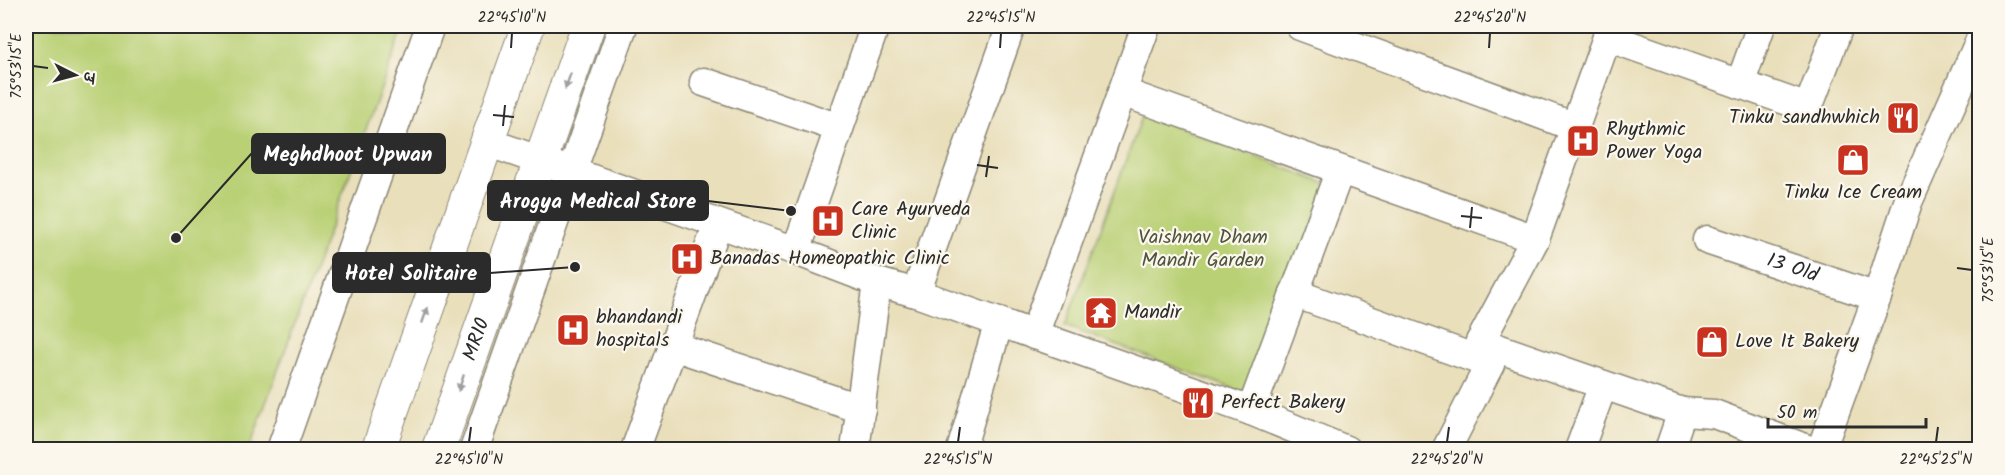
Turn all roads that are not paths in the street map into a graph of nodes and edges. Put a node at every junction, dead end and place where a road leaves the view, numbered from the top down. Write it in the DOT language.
graph roads {
  1 [pos="430,26"];
  2 [pos="528,26"];
  3 [pos="588,26"];
  4 [pos="623,26"];
  5 [pos="875,26"];
  6 [pos="1011,26"];
  7 [pos="1146,26"];
  8 [pos="1300,26"];
  9 [pos="1761,26"];
  10 [pos="1839,26"];
  11 [pos="1609,31"];
  12 [pos="1977,51"];
  13 [pos="704,81"];
  14 [pos="1740,84"];
  15 [pos="1122,92"];
  16 [pos="1575,127"];
  17 [pos="839,128"];
  18 [pos="487,142"];
  19 [pos="540,161"];
  20 [pos="1340,170"];
  21 [pos="572,172"];
  22 [pos="718,224"];
  23 [pos="1535,239"];
  24 [pos="1707,240"];
  25 [pos="796,251"];
  26 [pos="877,282"];
  27 [pos="916,293"];
  28 [pos="1294,293"];
  29 [pos="1877,297"];
  30 [pos="999,322"];
  31 [pos="1034,335"];
  32 [pos="673,346"];
  33 [pos="1485,353"];
  34 [pos="1603,385"];
  35 [pos="861,409"];
  36 [pos="1251,411"];
  37 [pos="1682,412"];
  38 [pos="965,448"];
  39 [pos="282,450"];
  40 [pos="378,450"];
  41 [pos="438,450"];
  42 [pos="474,450"];
  43 [pos="635,450"];
  44 [pos="855,450"];
  45 [pos="1346,450"];
  46 [pos="1446,450"];
  47 [pos="1579,450"];
  48 [pos="1669,450"];
  49 [pos="1810,450"];
  50 [pos="1821,450"];
  1 -- 39 [label="street"];
  2 -- 18 [label="main road"];
  3 -- 19 [label="main road, MR10, one-way"];
  4 -- 21 [label="street"];
  5 -- 17 [label="street"];
  6 -- 27 [label="street"];
  7 -- 15 [label="street"];
  8 -- 16 [label="street"];
  9 -- 14 [label="street"];
  10 -- 14 [label="street"];
  11 -- 14 [label="street"];
  11 -- 16 [label="street"];
  12 -- 29 [label="street"];
  13 -- 17 [label="street"];
  15 -- 20 [label="street"];
  15 -- 31 [label="street"];
  16 -- 23 [label="street"];
  17 -- 25 [label="street"];
  18 -- 19 [label="street"];
  40 -- 18 [label="main road, one-way"];
  19 -- 21 [label="street"];
  19 -- 41 [label="main road, MR10, one-way"];
  20 -- 23 [label="street"];
  20 -- 28 [label="street"];
  21 -- 22 [label="street"];
  21 -- 42 [label="street"];
  22 -- 25 [label="street"];
  22 -- 32 [label="street"];
  23 -- 33 [label="street"];
  24 -- 29 [label="street, 13 Old"];
  25 -- 26 [label="street"];
  26 -- 27 [label="street"];
  26 -- 35 [label="street"];
  27 -- 30 [label="street"];
  28 -- 33 [label="street"];
  28 -- 36 [label="street"];
  29 -- 50 [label="street"];
  30 -- 31 [label="street"];
  30 -- 38 [label="street"];
  31 -- 36 [label="street"];
  32 -- 35 [label="street"];
  32 -- 43 [label="street"];
  33 -- 34 [label="street"];
  33 -- 46 [label="street"];
  34 -- 37 [label="street"];
  34 -- 47 [label="street"];
  35 -- 44 [label="street"];
  36 -- 45 [label="street"];
  37 -- 48 [label="street"];
  37 -- 49 [label="street"];
}
